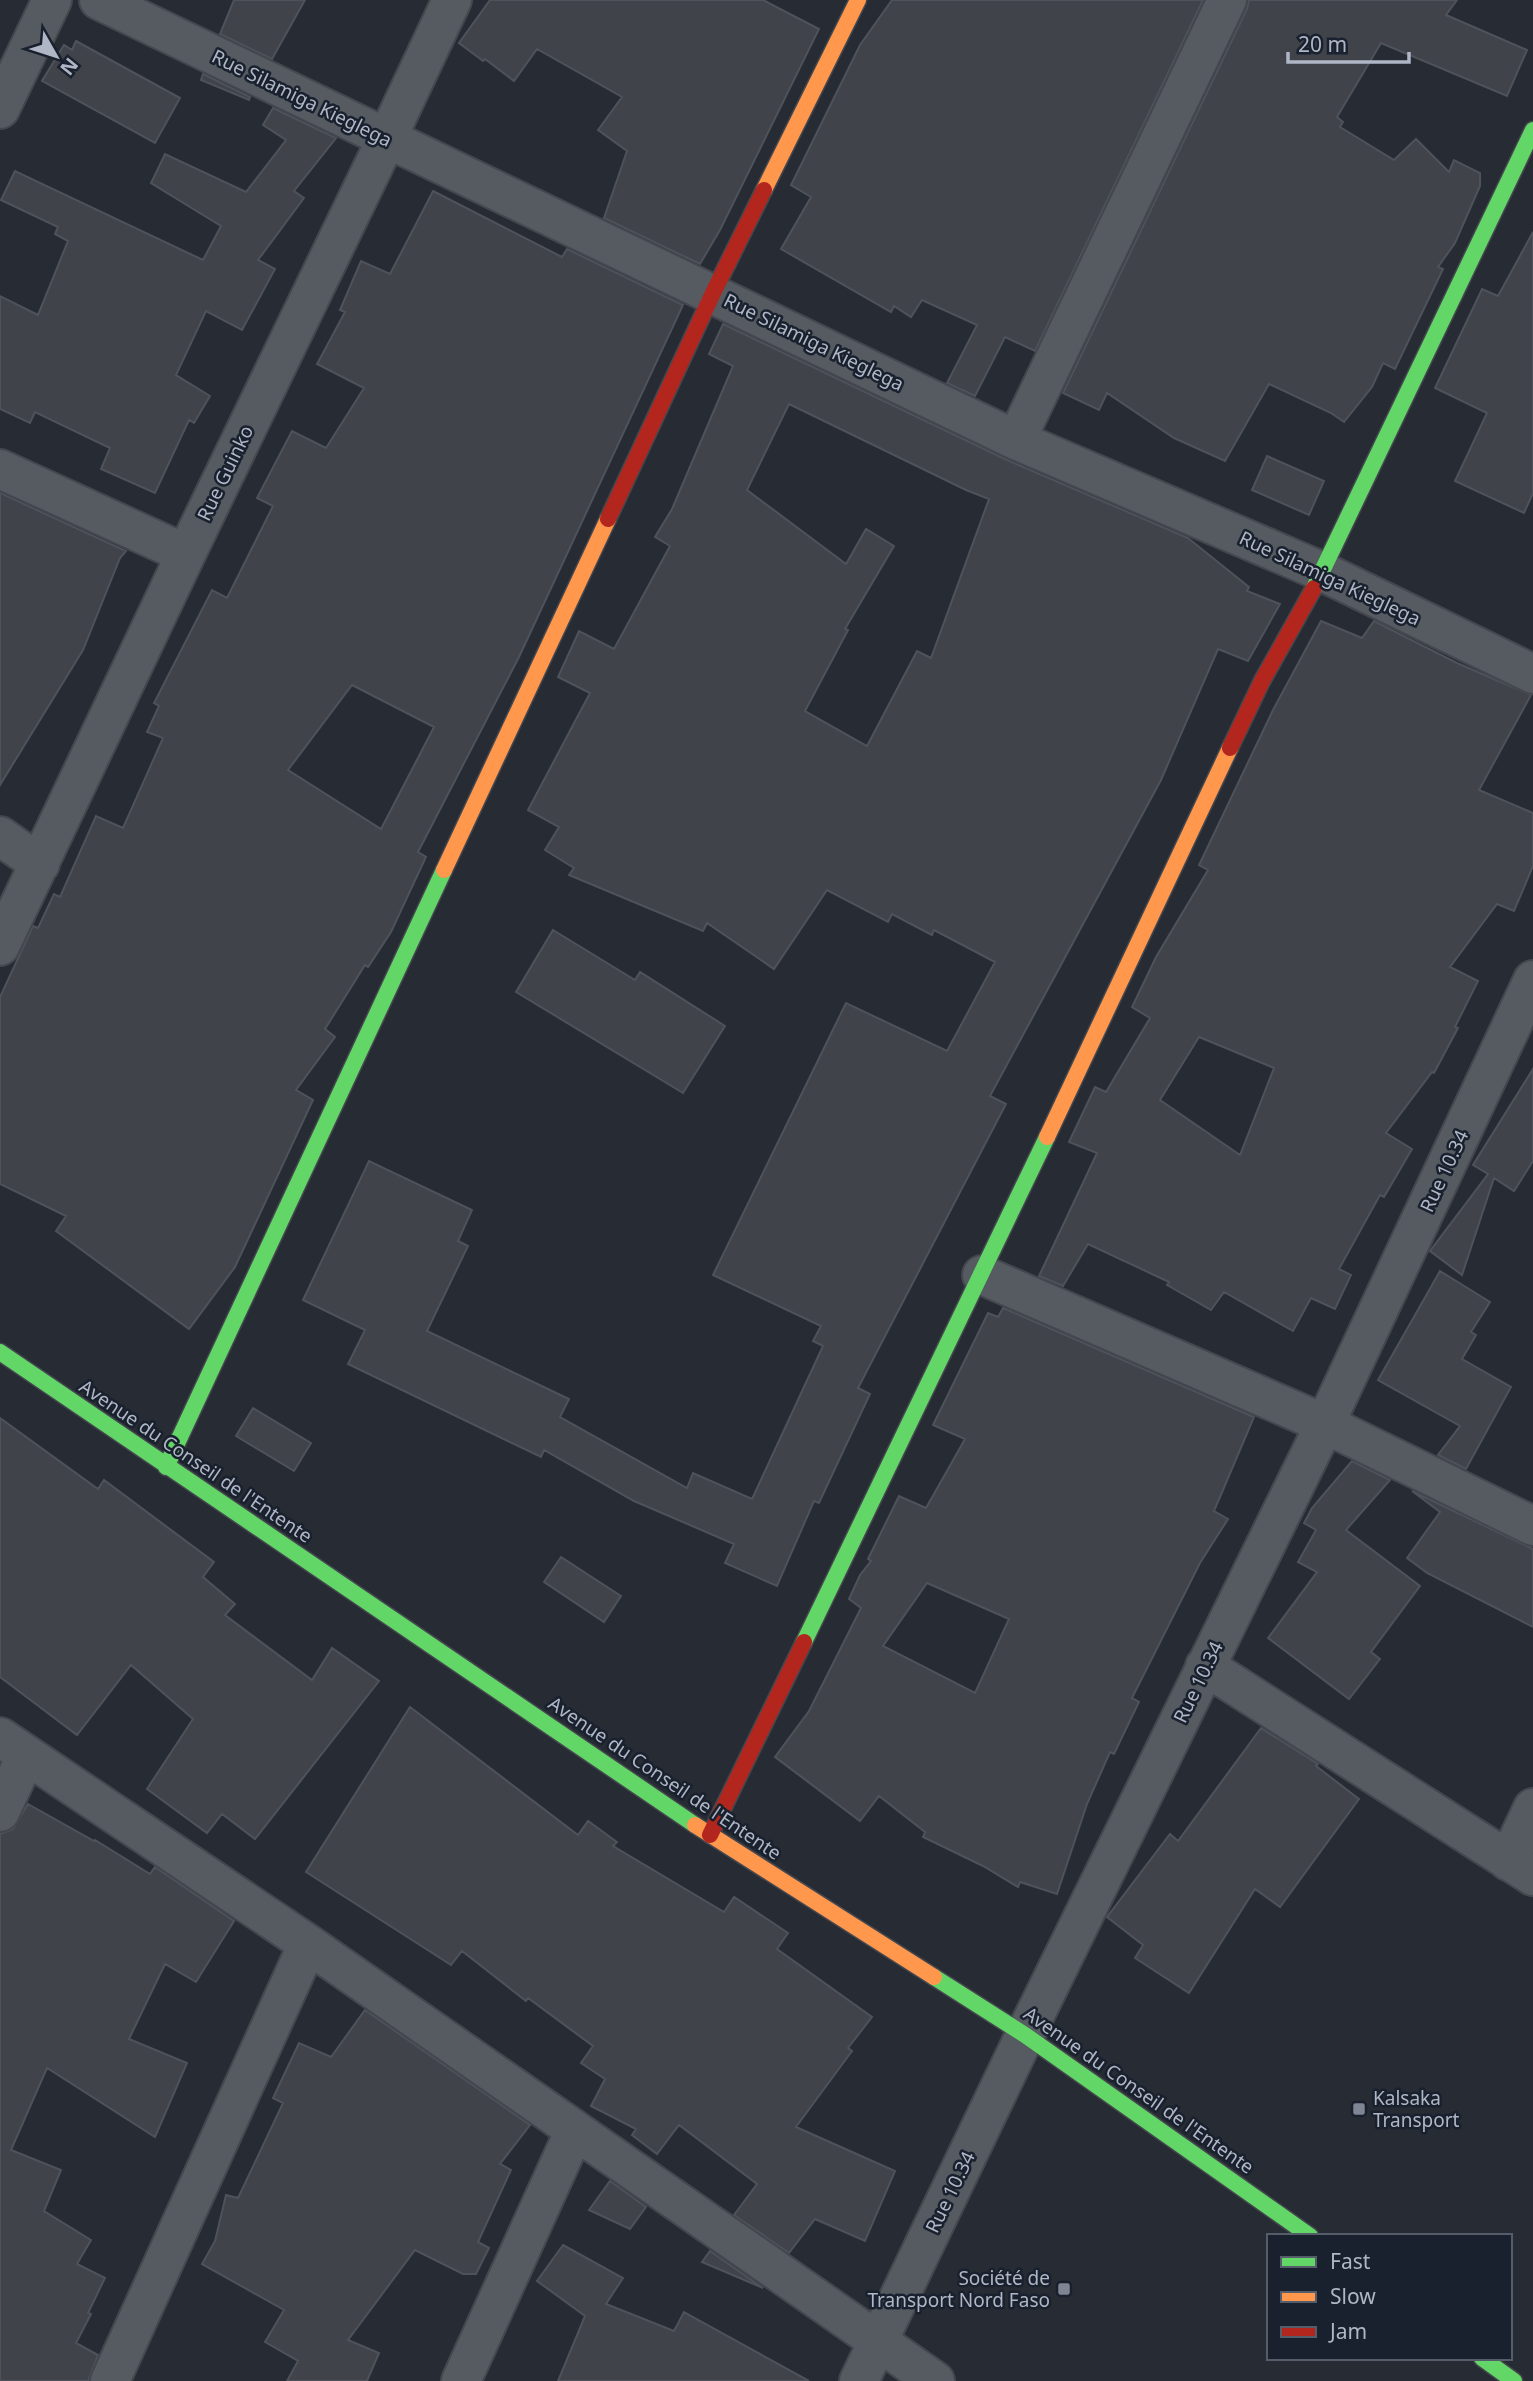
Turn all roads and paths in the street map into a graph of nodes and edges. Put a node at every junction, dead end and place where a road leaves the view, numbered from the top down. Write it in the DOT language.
graph roads {
  1 [pos="52,0"];
  2 [pos="99,0"];
  3 [pos="452,0"];
  4 [pos="858,0"];
  5 [pos="1227,0"];
  6 [pos="0,109"];
  7 [pos="1533,130"];
  8 [pos="387,138"];
  9 [pos="713,293"];
  10 [pos="1016,440"];
  11 [pos="0,469"];
  12 [pos="186,554"];
  13 [pos="1323,572"];
  14 [pos="1533,674"];
  15 [pos="0,836"];
  16 [pos="40,864"];
  17 [pos="0,946"];
  18 [pos="1533,980"];
  19 [pos="982,1275"];
  20 [pos="0,1352"];
  21 [pos="1325,1423"];
  22 [pos="166,1467"];
  23 [pos="1533,1526"];
  24 [pos="1205,1666"];
  25 [pos="13,1747"];
  26 [pos="1533,1808"];
  27 [pos="0,1812"];
  28 [pos="710,1836"];
  29 [pos="1521,1869"];
  30 [pos="308,1944"];
  31 [pos="1025,2035"];
  32 [pos="575,2130"];
  33 [pos="1307,2234"];
  34 [pos="878,2341"];
  35 [pos="1485,2360"];
  36 [pos="110,2381"];
  37 [pos="461,2381"];
  38 [pos="859,2381"];
  39 [pos="935,2381"];
  40 [pos="1514,2381"];
  1 -- 6 [label="street"];
  2 -- 8 [label="street, Rue Silamiga Kieglega"];
  3 -- 8 [label="street, Rue Guinko"];
  4 -- 9 [label="street"];
  5 -- 10 [label="street"];
  7 -- 13 [label="street"];
  8 -- 9 [label="street, Rue Silamiga Kieglega"];
  8 -- 12 [label="street, Rue Guinko"];
  9 -- 10 [label="street, Rue Silamiga Kieglega"];
  9 -- 22 [label="street"];
  10 -- 13 [label="street, Rue Silamiga Kieglega"];
  11 -- 12 [label="street"];
  12 -- 16 [label="street, Rue Guinko"];
  13 -- 14 [label="street, Rue Silamiga Kieglega"];
  13 -- 19 [label="street"];
  15 -- 16 [label="street"];
  16 -- 17 [label="street, Rue Guinko"];
  18 -- 21 [label="street, Rue 10.34"];
  19 -- 21 [label="street"];
  19 -- 28 [label="street"];
  20 -- 22 [label="street, Avenue du Conseil de l'Entente"];
  21 -- 23 [label="street"];
  21 -- 24 [label="street, Rue 10.34"];
  22 -- 28 [label="street, Avenue du Conseil de l'Entente"];
  24 -- 29 [label="street"];
  24 -- 31 [label="street, Rue 10.34"];
  25 -- 27 [label="street"];
  25 -- 30 [label="street"];
  26 -- 29 [label="street"];
  28 -- 31 [label="street, Avenue du Conseil de l'Entente"];
  30 -- 32 [label="street"];
  30 -- 36 [label="street"];
  31 -- 33 [label="street, Avenue du Conseil de l'Entente"];
  31 -- 34 [label="street, Rue 10.34"];
  32 -- 34 [label="street"];
  32 -- 37 [label="street"];
  34 -- 38 [label="street, Rue 10.34"];
  34 -- 39 [label="street"];
  35 -- 40 [label="street"];
}
